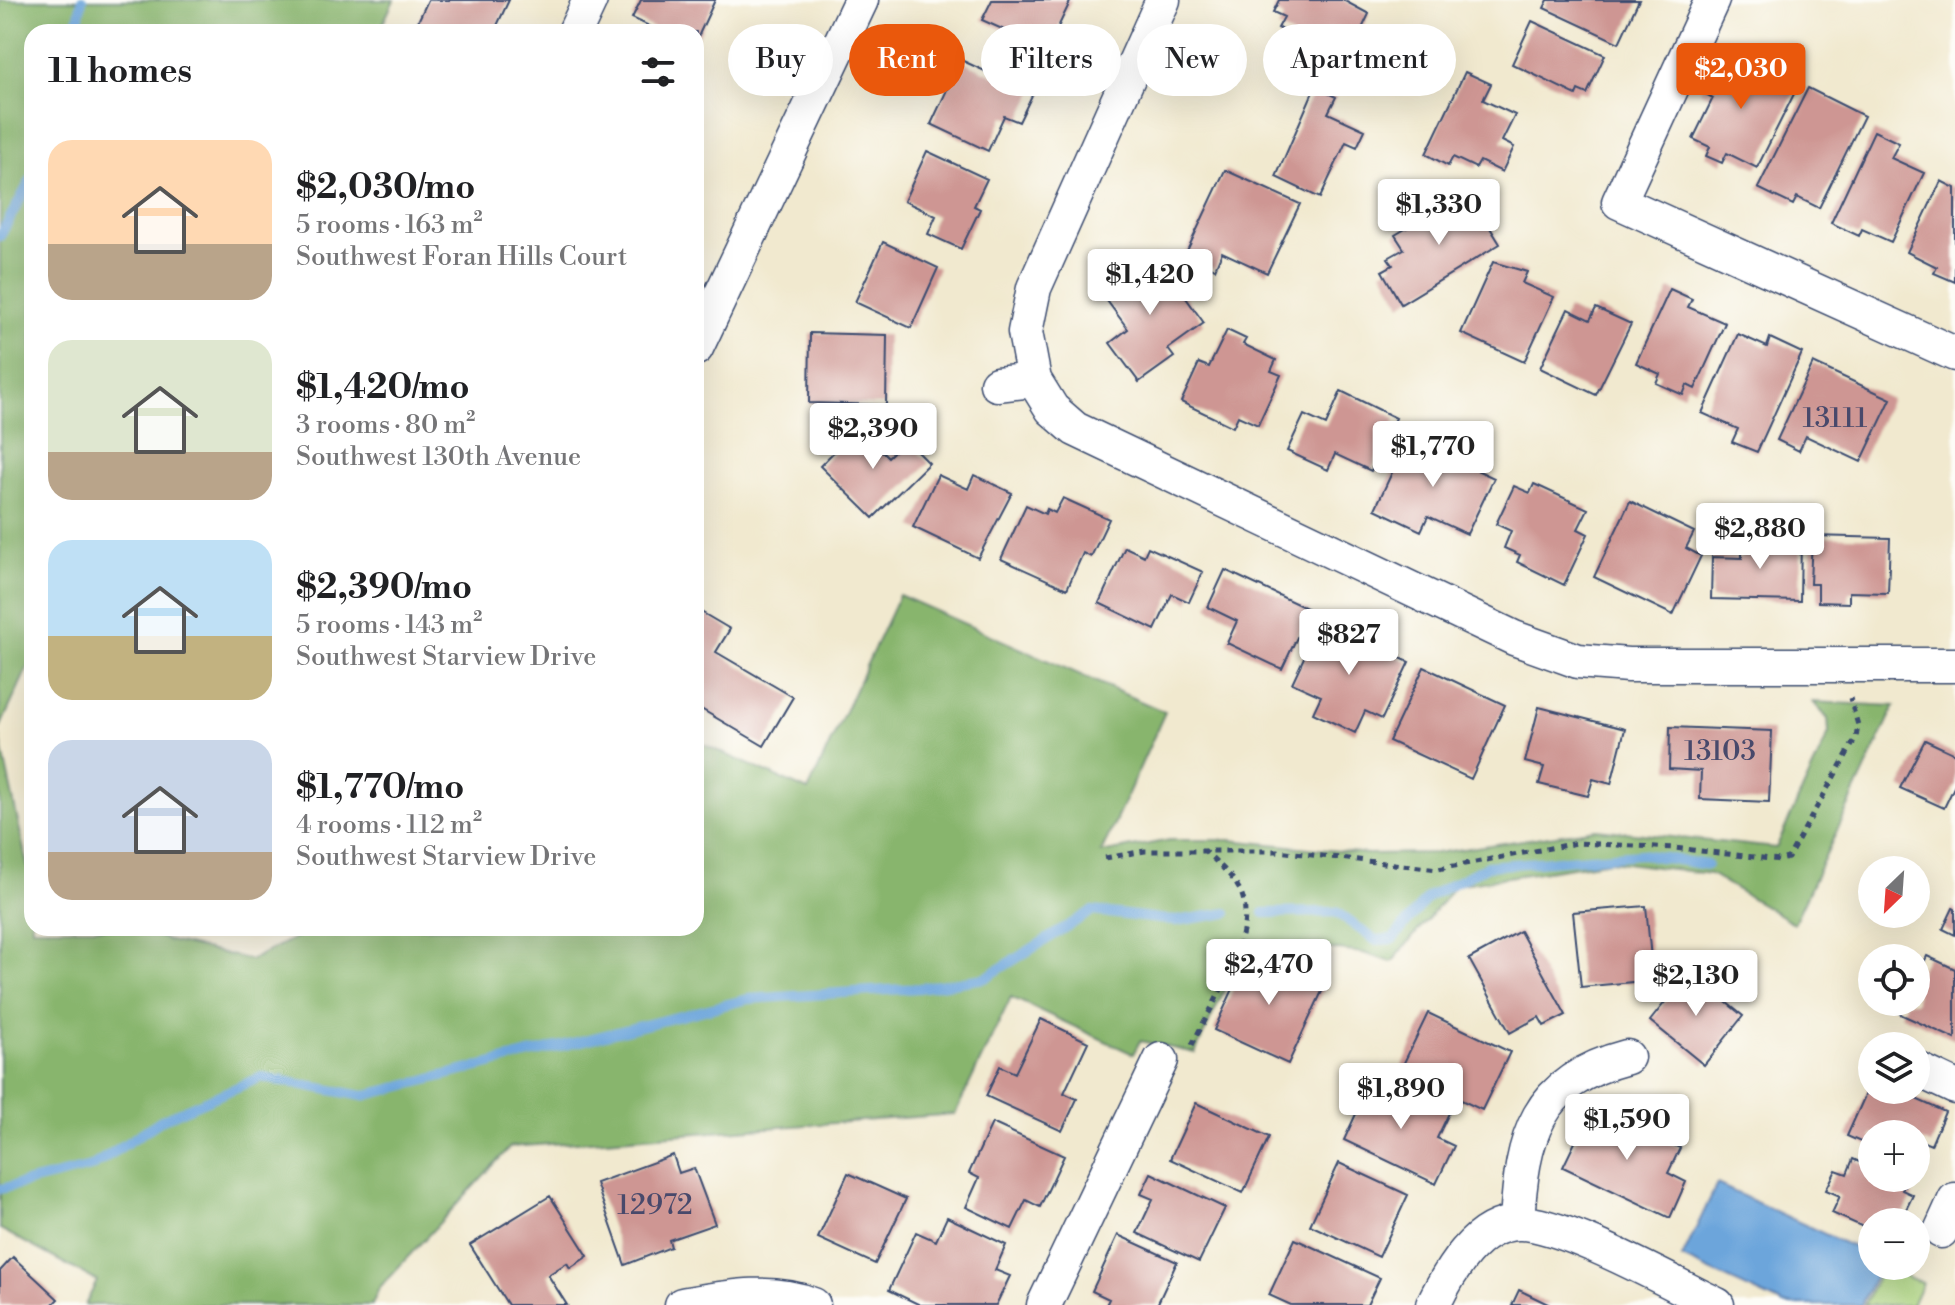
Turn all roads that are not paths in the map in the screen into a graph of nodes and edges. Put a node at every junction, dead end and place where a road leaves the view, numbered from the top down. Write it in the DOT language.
graph roads {
  1 [pos="590,0"];
  2 [pos="861,0"];
  3 [pos="1163,0"];
  4 [pos="1712,0"];
  5 [pos="579,24"];
  6 [pos="704,331"];
  7 [pos="1955,354"];
  8 [pos="1034,380"];
  9 [pos="997,384"];
  10 [pos="1955,665"];
  11 [pos="1627,1057"];
  12 [pos="1161,1060"];
  13 [pos="1930,1075"];
  14 [pos="1955,1087"];
  15 [pos="1517,1222"];
  16 [pos="682,1305"];
  17 [pos="813,1305"];
  18 [pos="1044,1305"];
  19 [pos="1433,1305"];
  20 [pos="1717,1305"];
  1 -- 5 [label="street"];
  2 -- 6 [label="street"];
  3 -- 8 [label="street"];
  4 -- 7 [label="street"];
  8 -- 9 [label="street"];
  8 -- 10 [label="street"];
  11 -- 15 [label="street"];
  12 -- 18 [label="street"];
  13 -- 14 [label="street"];
  15 -- 19 [label="street"];
  15 -- 20 [label="street"];
  16 -- 17 [label="street"];
}
